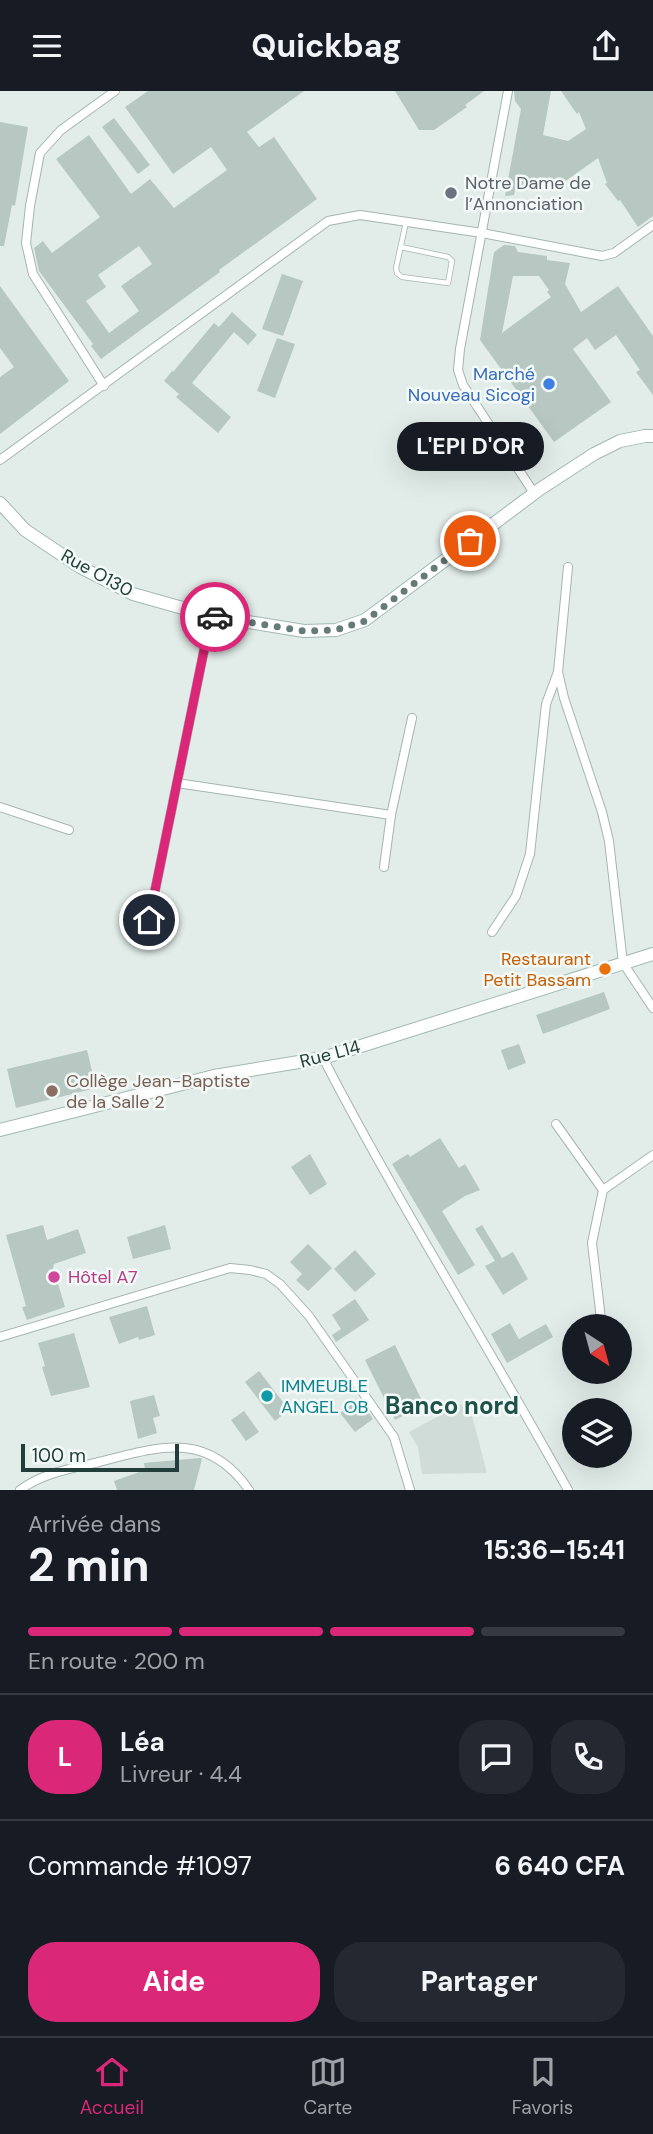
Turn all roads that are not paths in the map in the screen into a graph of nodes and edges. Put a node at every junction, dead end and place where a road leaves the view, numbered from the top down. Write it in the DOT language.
graph roads {
  1 [pos="115,91"];
  2 [pos="508,91"];
  3 [pos="406,222"];
  4 [pos="653,225"];
  5 [pos="482,233"];
  6 [pos="401,247"];
  7 [pos="104,386"];
  8 [pos="653,436"];
  9 [pos="0,460"];
  10 [pos="534,493"];
  11 [pos="0,503"];
  12 [pos="568,567"];
  13 [pos="211,616"];
  14 [pos="558,672"];
  15 [pos="412,718"];
  16 [pos="177,783"];
  17 [pos="0,807"];
  18 [pos="391,815"];
  19 [pos="69,830"];
  20 [pos="384,867"];
  21 [pos="149,920"];
  22 [pos="492,932"];
  23 [pos="653,954"];
  24 [pos="623,963"];
  25 [pos="653,1008"];
  26 [pos="323,1058"];
  27 [pos="556,1124"];
  28 [pos="0,1130"];
  29 [pos="653,1155"];
  30 [pos="603,1190"];
  31 [pos="600,1314"];
  32 [pos="0,1337"];
  33 [pos="20,1490"];
  34 [pos="249,1490"];
  35 [pos="410,1490"];
  36 [pos="568,1490"];
  1 -- 7 [label="street"];
  2 -- 5 [label="street"];
  3 -- 5 [label="street"];
  3 -- 6 [label="lane"];
  3 -- 7 [label="street"];
  4 -- 5 [label="street"];
  5 -- 10 [label="street"];
  6 -- 6 [label="lane"];
  7 -- 9 [label="street"];
  8 -- 10 [label="street, Rue O130"];
  10 -- 13 [label="street, Rue O130"];
  11 -- 13 [label="street, Rue O130"];
  12 -- 14 [label="street"];
  13 -- 16 [label="street"];
  14 -- 22 [label="street"];
  14 -- 24 [label="street"];
  15 -- 18 [label="street"];
  16 -- 18 [label="street"];
  16 -- 21 [label="street"];
  17 -- 19 [label="street"];
  18 -- 20 [label="street"];
  23 -- 24 [label="street, Rue L14"];
  24 -- 25 [label="street"];
  24 -- 26 [label="street, Rue L14"];
  26 -- 28 [label="street, Rue L14"];
  26 -- 36 [label="street"];
  27 -- 30 [label="street"];
  29 -- 30 [label="street"];
  30 -- 31 [label="street"];
  32 -- 35 [label="street"];
  33 -- 34 [label="street"];
}
